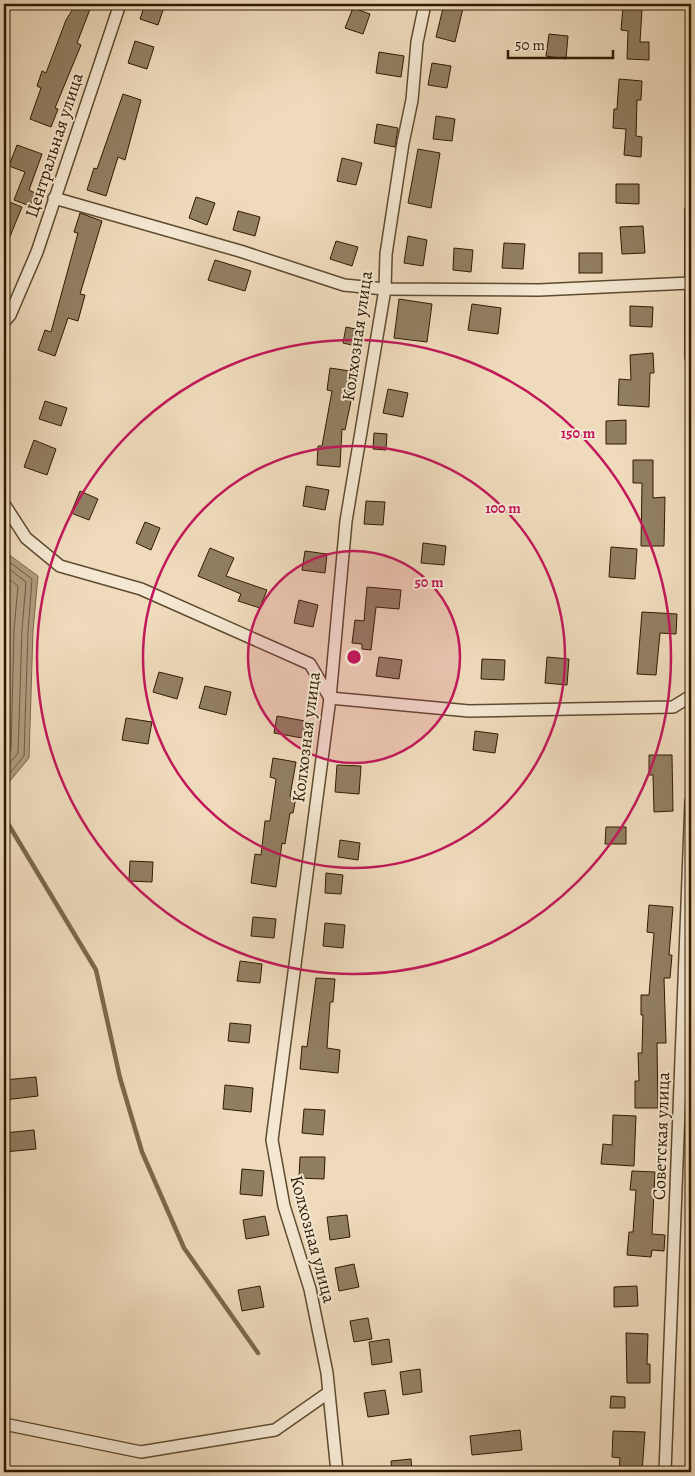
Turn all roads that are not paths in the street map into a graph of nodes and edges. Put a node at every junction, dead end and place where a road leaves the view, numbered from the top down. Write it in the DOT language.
graph roads {
  1 [pos="120,4"];
  2 [pos="424,4"];
  3 [pos="54,198"];
  4 [pos="691,210"];
  5 [pos="690,283"];
  6 [pos="384,289"];
  7 [pos="4,322"];
  8 [pos="691,357"];
  9 [pos="4,504"];
  10 [pos="691,696"];
  11 [pos="330,698"];
  12 [pos="691,801"];
  13 [pos="328,1393"];
  14 [pos="4,1424"];
  15 [pos="337,1472"];
  16 [pos="665,1472"];
  1 -- 3 [label="street, Центральная улица"];
  2 -- 6 [label="street, Колхозная улица"];
  3 -- 6 [label="street"];
  3 -- 7 [label="street, Центральная улица"];
  4 -- 5 [label="street"];
  5 -- 6 [label="street"];
  5 -- 8 [label="street"];
  6 -- 11 [label="street, Колхозная улица"];
  9 -- 11 [label="street"];
  10 -- 11 [label="street"];
  11 -- 13 [label="street, Колхозная улица"];
  12 -- 16 [label="street, Советская улица"];
  13 -- 14 [label="street"];
  13 -- 15 [label="street, Колхозная улица"];
}
